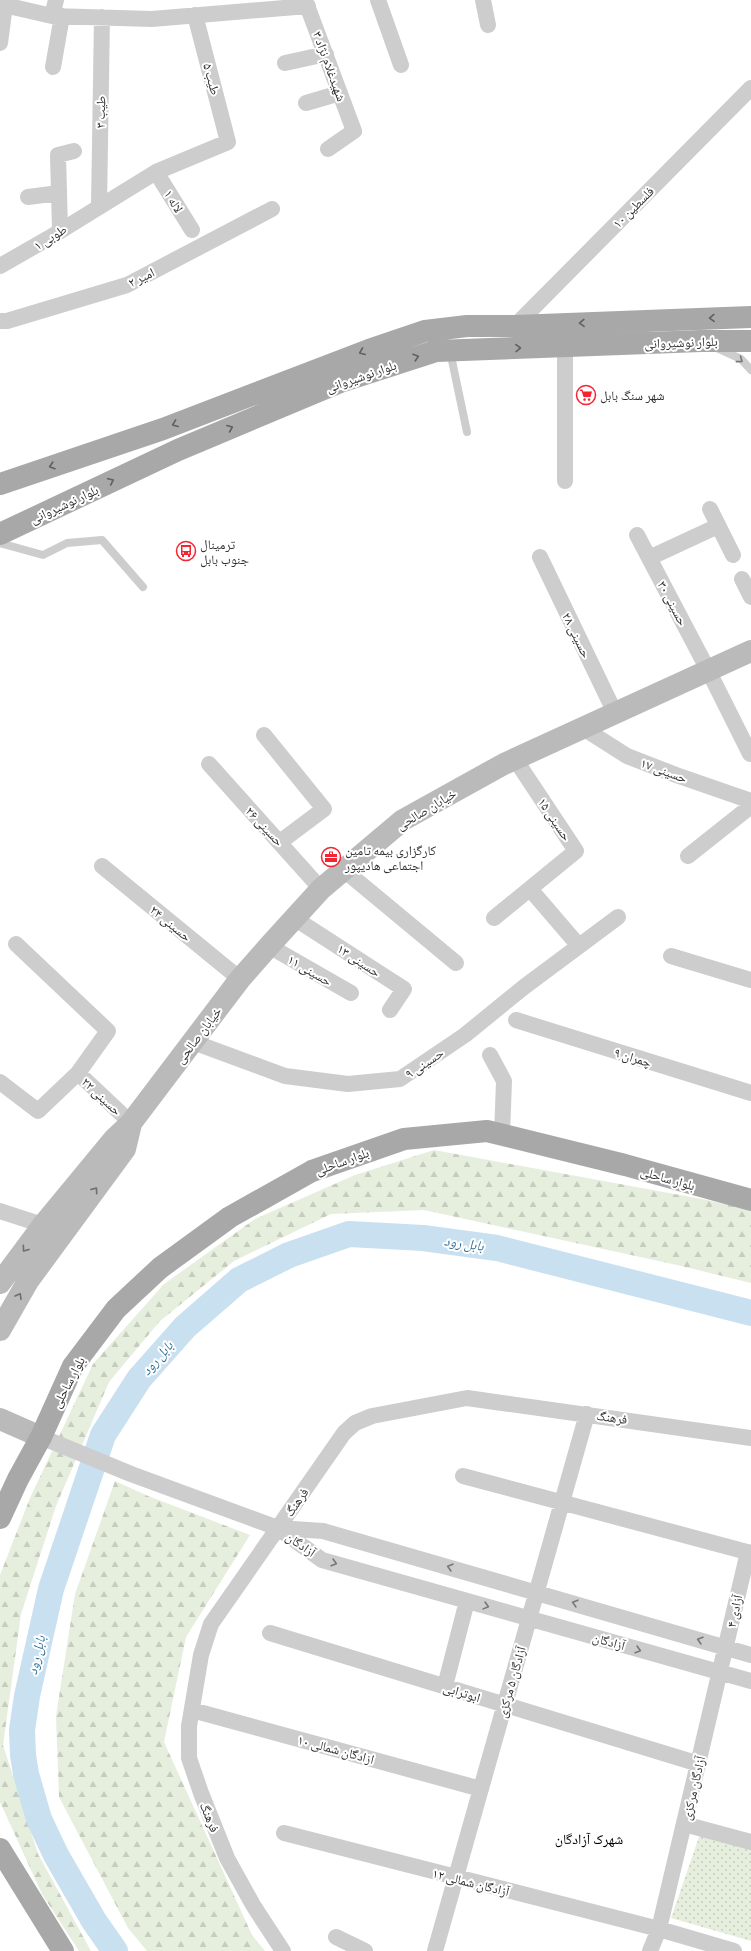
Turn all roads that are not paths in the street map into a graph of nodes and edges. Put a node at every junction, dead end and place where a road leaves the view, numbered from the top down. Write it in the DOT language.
graph roads {
  1 [pos="56,0"];
  2 [pos="378,0"];
  3 [pos="483,0"];
  4 [pos="306,3"];
  5 [pos="3,4"];
  6 [pos="57,16"];
  7 [pos="195,16"];
  8 [pos="102,18"];
  9 [pos="488,25"];
  10 [pos="0,43"];
  11 [pos="326,54"];
  12 [pos="285,63"];
  13 [pos="401,65"];
  14 [pos="53,67"];
  15 [pos="751,88"];
  16 [pos="340,93"];
  17 [pos="306,103"];
  18 [pos="228,142"];
  19 [pos="328,149"];
  20 [pos="74,151"];
  21 [pos="156,172"];
  22 [pos="59,193"];
  23 [pos="28,197"];
  24 [pos="99,206"];
  25 [pos="272,209"];
  26 [pos="60,230"];
  27 [pos="192,230"];
  28 [pos="0,266"];
  29 [pos="751,317"];
  30 [pos="0,321"];
  31 [pos="515,326"];
  32 [pos="751,340"];
  33 [pos="701,341"];
  34 [pos="565,347"];
  35 [pos="450,350"];
  36 [pos="751,370"];
  37 [pos="467,432"];
  38 [pos="565,481"];
  39 [pos="0,484"];
  40 [pos="710,509"];
  41 [pos="718,526"];
  42 [pos="0,534"];
  43 [pos="637,535"];
  44 [pos="0,543"];
  45 [pos="733,555"];
  46 [pos="540,557"];
  47 [pos="649,558"];
  48 [pos="742,579"];
  49 [pos="143,587"];
  50 [pos="751,597"];
  51 [pos="751,651"];
  52 [pos="708,670"];
  53 [pos="615,713"];
  54 [pos="583,728"];
  55 [pos="264,735"];
  56 [pos="750,754"];
  57 [pos="515,759"];
  58 [pos="209,764"];
  59 [pos="751,801"];
  60 [pos="751,806"];
  61 [pos="280,842"];
  62 [pos="688,856"];
  63 [pos="102,866"];
  64 [pos="344,870"];
  65 [pos="321,889"];
  66 [pos="530,889"];
  67 [pos="618,917"];
  68 [pos="294,918"];
  69 [pos="494,918"];
  70 [pos="16,944"];
  71 [pos="269,946"];
  72 [pos="579,946"];
  73 [pos="671,956"];
  74 [pos="456,962"];
  75 [pos="240,979"];
  76 [pos="751,980"];
  77 [pos="351,993"];
  78 [pos="390,1010"];
  79 [pos="516,1020"];
  80 [pos="192,1042"];
  81 [pos="490,1055"];
  82 [pos="78,1073"];
  83 [pos="0,1082"];
  84 [pos="751,1093"];
  85 [pos="131,1123"];
  86 [pos="502,1135"];
  87 [pos="751,1200"];
  88 [pos="0,1211"];
  89 [pos="42,1225"];
  90 [pos="0,1283"];
  91 [pos="0,1330"];
  92 [pos="587,1414"];
  93 [pos="0,1419"];
  94 [pos="41,1437"];
  95 [pos="751,1438"];
  96 [pos="463,1476"];
  97 [pos="562,1503"];
  98 [pos="0,1518"];
  99 [pos="278,1528"];
  100 [pos="749,1552"];
  101 [pos="536,1592"];
  102 [pos="467,1601"];
  103 [pos="529,1618"];
  104 [pos="270,1633"];
  105 [pos="726,1647"];
  106 [pos="751,1655"];
  107 [pos="720,1673"];
  108 [pos="751,1681"];
  109 [pos="445,1686"];
  110 [pos="504,1705"];
  111 [pos="192,1710"];
  112 [pos="699,1764"];
  113 [pos="481,1789"];
  114 [pos="684,1824"];
  115 [pos="284,1833"];
  116 [pos="751,1842"];
  117 [pos="0,1849"];
  118 [pos="456,1878"];
  119 [pos="659,1929"];
  120 [pos="336,1937"];
  121 [pos="728,1950"];
  122 [pos="63,1951"];
  123 [pos="283,1951"];
  124 [pos="365,1951"];
  125 [pos="435,1951"];
  126 [pos="650,1951"];
  1 -- 6 [label="street"];
  2 -- 13 [label="street"];
  3 -- 9 [label="street"];
  4 -- 7 [label="street"];
  4 -- 11 [label="street, شهیدغلام نژاد ۳"];
  5 -- 6 [label="street"];
  5 -- 10 [label="street"];
  6 -- 8 [label="street"];
  6 -- 14 [label="street"];
  7 -- 8 [label="street"];
  7 -- 18 [label="street, طیب ۵"];
  8 -- 24 [label="street, طیب ۳"];
  11 -- 12 [label="street"];
  11 -- 16 [label="street, شهیدغلام نژاد ۳"];
  15 -- 31 [label="street, فلسطین ۱۰"];
  16 -- 17 [label="street"];
  16 -- 19 [label="street, شهیدغلام نژاد ۳"];
  18 -- 21 [label="street, طوبی ۱"];
  20 -- 22 [label="street"];
  21 -- 24 [label="street, طوبی ۱"];
  21 -- 27 [label="street, لاله ۱"];
  22 -- 23 [label="street"];
  22 -- 26 [label="street"];
  24 -- 26 [label="street, طوبی ۱"];
  25 -- 30 [label="street, امیر ۲"];
  26 -- 28 [label="street, طوبی ۱"];
  29 -- 31 [label="main road, بلوار نوشیروانی, one-way"];
  31 -- 39 [label="main road, بلوار نوشیروانی, one-way"];
  32 -- 33 [label="main road, بلوار نوشیروانی"];
  33 -- 34 [label="main road, بلوار نوشیروانی"];
  33 -- 36 [label="lane, one-way"];
  35 -- 34 [label="main road, بلوار نوشیروانی, one-way"];
  34 -- 38 [label="street"];
  35 -- 37 [label="lane"];
  42 -- 35 [label="main road, بلوار نوشیروانی, one-way"];
  40 -- 41 [label="street"];
  41 -- 45 [label="street"];
  41 -- 47 [label="street"];
  43 -- 47 [label="street, حسینی ۳۰"];
  44 -- 49 [label="lane"];
  46 -- 53 [label="street, حسینی ۲۸"];
  47 -- 52 [label="street, حسینی ۳۰"];
  48 -- 50 [label="street"];
  51 -- 52 [label="main road, خيابان صالحی"];
  52 -- 53 [label="main road, خيابان صالحی"];
  52 -- 56 [label="street, حسینی ۳۰"];
  53 -- 54 [label="main road, خيابان صالحی"];
  54 -- 57 [label="main road, خيابان صالحی"];
  54 -- 59 [label="street, حسینی ۱۷"];
  55 -- 61 [label="street"];
  57 -- 64 [label="main road, خيابان صالحی"];
  57 -- 66 [label="street, حسینی ۱۵"];
  58 -- 61 [label="street, حسینی ۲۶"];
  60 -- 62 [label="street"];
  61 -- 65 [label="street, حسینی ۲۶"];
  63 -- 75 [label="street, حسینی ۲۴"];
  64 -- 65 [label="main road, خيابان صالحی"];
  64 -- 74 [label="street"];
  65 -- 68 [label="main road, خيابان صالحی"];
  66 -- 69 [label="street, حسینی ۱۵"];
  66 -- 72 [label="street"];
  67 -- 72 [label="street, حسینی ٩"];
  68 -- 71 [label="main road, خيابان صالحی"];
  68 -- 78 [label="street, حسینی ۱۳"];
  70 -- 82 [label="street"];
  71 -- 75 [label="main road, خيابان صالحی"];
  71 -- 77 [label="street, حسینی ۱۱"];
  72 -- 80 [label="street, حسینی ٩"];
  73 -- 76 [label="street"];
  75 -- 80 [label="main road, خيابان صالحی"];
  79 -- 84 [label="street, چمران ۹"];
  80 -- 85 [label="main road, خيابان صالحی"];
  81 -- 86 [label="street"];
  82 -- 83 [label="street, حسینی ۲۲"];
  82 -- 85 [label="street, حسینی ۲۲"];
  85 -- 89 [label="main road, خيابان صالحی"];
  91 -- 85 [label="main road, خيابان صالحی, one-way"];
  86 -- 87 [label="main road, بلوار ساحلی"];
  86 -- 94 [label="main road, بلوار ساحلی"];
  88 -- 89 [label="street"];
  89 -- 90 [label="main road, خيابان صالحی, one-way"];
  92 -- 95 [label="street, فرهنگ"];
  92 -- 97 [label="street, آزادگان ۵ مرکزی"];
  92 -- 99 [label="street, فرهنگ"];
  93 -- 94 [label="main road"];
  94 -- 98 [label="main road, بلوار ساحلی"];
  94 -- 99 [label="street"];
  96 -- 97 [label="street"];
  97 -- 100 [label="street"];
  97 -- 101 [label="street, آزادگان ۵ مرکزی"];
  101 -- 99 [label="street, آزادگان, one-way"];
  99 -- 102 [label="street, آزادگان, one-way"];
  99 -- 111 [label="street, فرهنگ"];
  100 -- 105 [label="street, آزادی ۴"];
  101 -- 103 [label="street, آزادگان ۵ مرکزی"];
  105 -- 101 [label="street, آزادگان, one-way"];
  102 -- 103 [label="street, آزادگان, one-way"];
  102 -- 109 [label="street"];
  103 -- 107 [label="street, آزادگان, one-way"];
  103 -- 110 [label="street, آزادگان ۵ مرکزی"];
  104 -- 109 [label="street, ابوترابی"];
  105 -- 106 [label="street, آزادگان"];
  105 -- 107 [label="street, آزادگان مرکزی"];
  107 -- 108 [label="street, آزادگان"];
  107 -- 112 [label="street, آزادگان مرکزی"];
  109 -- 110 [label="street, ابوترابی"];
  110 -- 112 [label="street, ابوترابی"];
  110 -- 113 [label="street, آزادگان ۵ مرکزی"];
  111 -- 113 [label="street, ازادگان شمالی ۱۰"];
  111 -- 123 [label="street, فرهنگ"];
  112 -- 114 [label="street, آزادگان مرکزی"];
  113 -- 118 [label="street, آزادگان ۵ مرکزی"];
  114 -- 116 [label="street"];
  114 -- 119 [label="street, آزادگان مرکزی"];
  115 -- 118 [label="street, آزادگان شمالی ۱۲"];
  117 -- 122 [label="main road"];
  118 -- 119 [label="street, آزادگان شمالی ۱۲"];
  118 -- 125 [label="street, آزادگان ۵ مرکزی"];
  119 -- 121 [label="street, آزادگان شمالی ۱۲"];
  119 -- 126 [label="street, آزادگان مرکزی"];
  120 -- 124 [label="street"];
}
